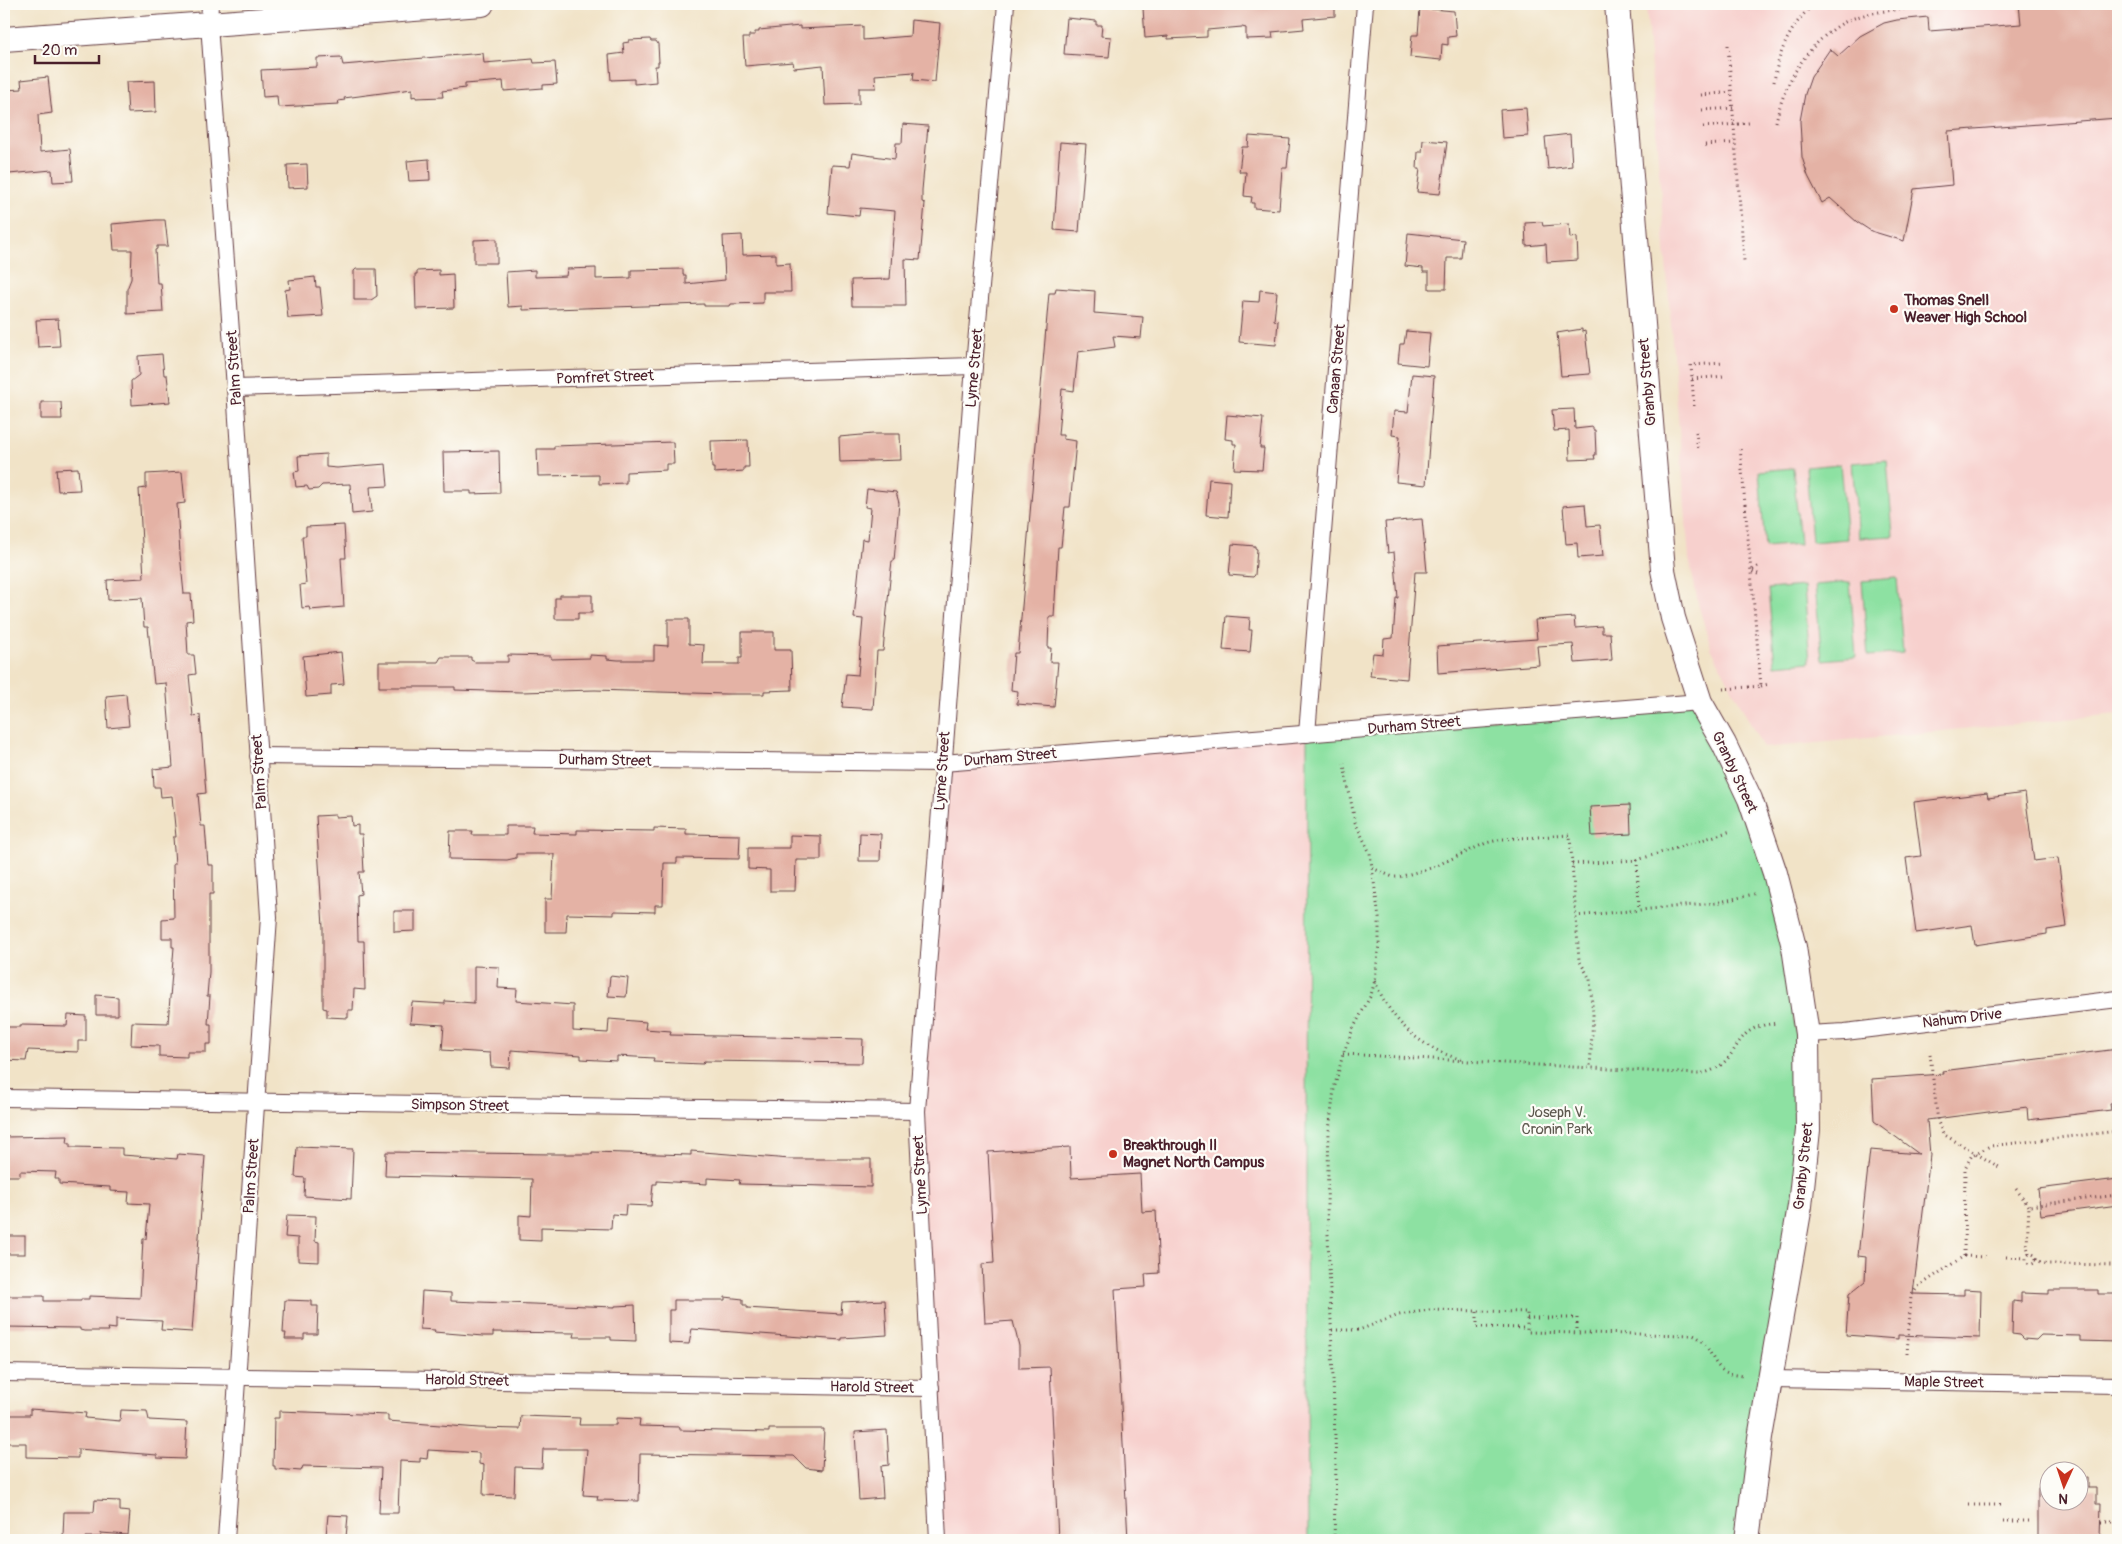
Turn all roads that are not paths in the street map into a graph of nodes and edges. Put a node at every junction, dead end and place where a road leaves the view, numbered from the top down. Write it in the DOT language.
graph roads {
  1 [pos="482,4"];
  2 [pos="1006,4"];
  3 [pos="1365,4"];
  4 [pos="1617,4"];
  5 [pos="209,14"];
  6 [pos="4,39"];
  7 [pos="974,366"];
  8 [pos="235,388"];
  9 [pos="1700,702"];
  10 [pos="1307,734"];
  11 [pos="258,756"];
  12 [pos="943,763"];
  13 [pos="2118,999"];
  14 [pos="1806,1034"];
  15 [pos="4,1098"];
  16 [pos="257,1102"];
  17 [pos="917,1111"];
  18 [pos="4,1374"];
  19 [pos="238,1376"];
  20 [pos="1770,1379"];
  21 [pos="2118,1385"];
  22 [pos="930,1388"];
  23 [pos="226,1540"];
  24 [pos="938,1540"];
  25 [pos="1747,1540"];
  1 -- 5 [label="main road"];
  2 -- 7 [label="street, Lyme Street"];
  3 -- 10 [label="street, Canaan Street"];
  4 -- 9 [label="main road, Granby Street"];
  5 -- 6 [label="main road"];
  5 -- 8 [label="street, Palm Street"];
  7 -- 8 [label="street, Pomfret Street"];
  7 -- 12 [label="street, Lyme Street"];
  8 -- 11 [label="street, Palm Street"];
  9 -- 10 [label="street, Durham Street"];
  9 -- 14 [label="main road, Granby Street"];
  10 -- 12 [label="street, Durham Street"];
  11 -- 12 [label="street, Durham Street"];
  11 -- 16 [label="street, Palm Street"];
  12 -- 17 [label="street, Lyme Street"];
  13 -- 14 [label="street, Nahum Drive"];
  14 -- 20 [label="main road, Granby Street"];
  15 -- 16 [label="street, Simpson Street"];
  16 -- 17 [label="street, Simpson Street"];
  16 -- 19 [label="street, Palm Street"];
  17 -- 22 [label="street, Lyme Street"];
  18 -- 19 [label="street, Harold Street"];
  19 -- 22 [label="street, Harold Street"];
  19 -- 23 [label="street, Palm Street"];
  20 -- 21 [label="street, Maple Street"];
  20 -- 25 [label="main road, Granby Street"];
  22 -- 24 [label="street, Lyme Street"];
}
